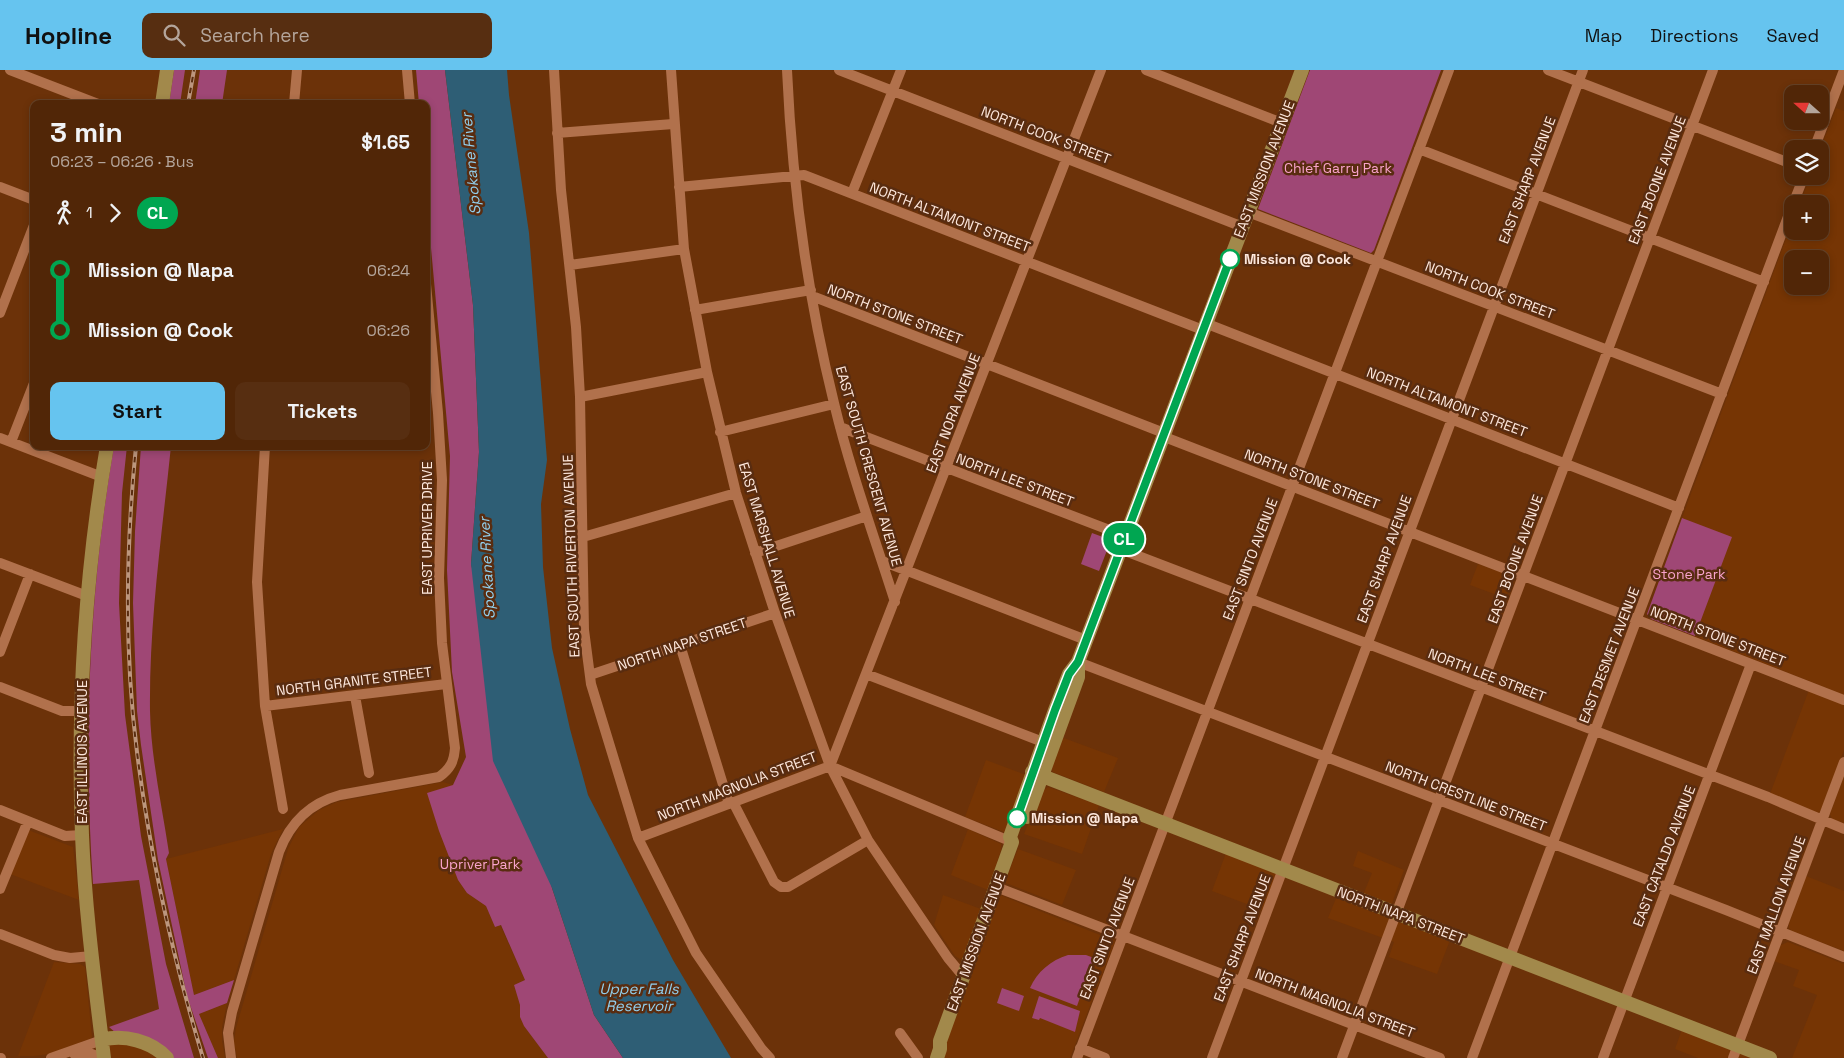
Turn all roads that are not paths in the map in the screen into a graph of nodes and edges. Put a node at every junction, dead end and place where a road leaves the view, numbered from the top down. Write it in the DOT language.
graph roads {
  1 [pos="10,70"];
  2 [pos="167,70"];
  3 [pos="297,70"];
  4 [pos="407,70"];
  5 [pos="554,70"];
  6 [pos="670,70"];
  7 [pos="787,70"];
  8 [pos="839,70"];
  9 [pos="902,70"];
  10 [pos="1101,70"];
  11 [pos="1146,70"];
  12 [pos="1302,70"];
  13 [pos="1448,70"];
  14 [pos="1548,70"];
  15 [pos="1583,70"];
  16 [pos="1714,70"];
  17 [pos="1844,70"];
  18 [pos="1579,82"];
  19 [pos="894,91"];
  20 [pos="88,100"];
  21 [pos="163,100"];
  22 [pos="294,100"];
  23 [pos="410,100"];
  24 [pos="1282,123"];
  25 [pos="673,124"];
  26 [pos="1692,126"];
  27 [pos="558,133"];
  28 [pos="1817,140"];
  29 [pos="1419,149"];
  30 [pos="1067,158"];
  31 [pos="1784,161"];
  32 [pos="795,175"];
  33 [pos="0,187"];
  34 [pos="679,187"];
  35 [pos="852,193"];
  36 [pos="1536,194"];
  37 [pos="30,198"];
  38 [pos="1248,212"];
  39 [pos="1242,227"];
  40 [pos="1784,229"];
  41 [pos="30,235"];
  42 [pos="1650,238"];
  43 [pos="684,249"];
  44 [pos="1377,261"];
  45 [pos="1028,262"];
  46 [pos="570,265"];
  47 [pos="1764,282"];
  48 [pos="811,293"];
  49 [pos="1494,306"];
  50 [pos="695,310"];
  51 [pos="0,312"];
  52 [pos="1204,327"];
  53 [pos="1608,350"];
  54 [pos="430,361"];
  55 [pos="987,364"];
  56 [pos="707,372"];
  57 [pos="1334,373"];
  58 [pos="30,393"];
  59 [pos="1722,394"];
  60 [pos="580,397"];
  61 [pos="834,404"];
  62 [pos="1451,419"];
  63 [pos="840,427"];
  64 [pos="720,432"];
  65 [pos="1163,435"];
  66 [pos="0,438"];
  67 [pos="11,442"];
  68 [pos="30,449"];
  69 [pos="32,450"];
  70 [pos="106,450"];
  71 [pos="265,450"];
  72 [pos="1566,463"];
  73 [pos="947,468"];
  74 [pos="102,477"];
  75 [pos="1292,486"];
  76 [pos="736,493"];
  77 [pos="1679,508"];
  78 [pos="866,516"];
  79 [pos="1409,531"];
  80 [pos="583,537"];
  81 [pos="1122,542"];
  82 [pos="756,553"];
  83 [pos="882,561"];
  84 [pos="0,563"];
  85 [pos="907,571"];
  86 [pos="30,574"];
  87 [pos="1523,575"];
  88 [pos="87,596"];
  89 [pos="1250,598"];
  90 [pos="895,602"];
  91 [pos="775,613"];
  92 [pos="1638,620"];
  93 [pos="1086,640"];
  94 [pos="1367,644"];
  95 [pos="680,645"];
  96 [pos="0,652"];
  97 [pos="1078,662"];
  98 [pos="1752,664"];
  99 [pos="866,674"];
  100 [pos="590,675"];
  101 [pos="446,684"];
  102 [pos="0,687"];
  103 [pos="1482,688"];
  104 [pos="355,696"];
  105 [pos="1844,700"];
  106 [pos="265,706"];
  107 [pos="80,711"];
  108 [pos="1207,711"];
  109 [pos="1595,731"];
  110 [pos="1043,742"];
  111 [pos="1325,757"];
  112 [pos="1844,762"];
  113 [pos="830,766"];
  114 [pos="369,773"];
  115 [pos="1037,774"];
  116 [pos="1709,776"];
  117 [pos="1439,801"];
  118 [pos="731,803"];
  119 [pos="283,809"];
  120 [pos="0,810"];
  121 [pos="1822,820"];
  122 [pos="28,821"];
  123 [pos="1165,824"];
  124 [pos="1844,829"];
  125 [pos="82,835"];
  126 [pos="638,838"];
  127 [pos="868,840"];
  128 [pos="1012,842"];
  129 [pos="1553,844"];
  130 [pos="1283,869"];
  131 [pos="996,887"];
  132 [pos="0,889"];
  133 [pos="1666,889"];
  134 [pos="1396,913"];
  135 [pos="1780,933"];
  136 [pos="0,934"];
  137 [pos="1123,936"];
  138 [pos="92,956"];
  139 [pos="1509,957"];
  140 [pos="1844,957"];
  141 [pos="963,976"];
  142 [pos="1240,981"];
  143 [pos="1624,1002"];
  144 [pos="1354,1025"];
  145 [pos="900,1033"];
  146 [pos="102,1040"];
  147 [pos="940,1041"];
  148 [pos="1735,1052"];
  149 [pos="1078,1053"];
  150 [pos="55,1057"];
  151 [pos="99,1058"];
  152 [pos="104,1058"];
  153 [pos="167,1058"];
  154 [pos="231,1058"];
  155 [pos="770,1058"];
  156 [pos="918,1058"];
  157 [pos="930,1058"];
  158 [pos="937,1058"];
  159 [pos="1105,1058"];
  160 [pos="1212,1058"];
  161 [pos="1342,1058"];
  162 [pos="1440,1058"];
  163 [pos="1472,1058"];
  164 [pos="1603,1058"];
  165 [pos="1770,1058"];
  1 -- 20 [label="street"];
  2 -- 21 [label="main road"];
  3 -- 22 [label="street"];
  4 -- 23 [label="street"];
  5 -- 27 [label="street, EAST SOUTH RIVERTON AVENUE"];
  6 -- 25 [label="street, EAST MARSHALL AVENUE"];
  7 -- 32 [label="street, EAST SOUTH CRESCENT AVENUE"];
  8 -- 19 [label="street, NORTH COOK STREET"];
  9 -- 19 [label="street"];
  10 -- 30 [label="street, EAST NORA AVENUE"];
  11 -- 24 [label="street"];
  12 -- 24 [label="main road, EAST MISSION AVENUE"];
  13 -- 29 [label="street, EAST SINTO AVENUE"];
  14 -- 18 [label="street"];
  15 -- 18 [label="street, EAST SHARP AVENUE"];
  16 -- 26 [label="street, EAST BOONE AVENUE"];
  17 -- 28 [label="street"];
  18 -- 26 [label="street"];
  18 -- 36 [label="street, EAST SHARP AVENUE"];
  19 -- 30 [label="street, NORTH COOK STREET"];
  19 -- 35 [label="street"];
  24 -- 38 [label="main road, EAST MISSION AVENUE"];
  25 -- 27 [label="street"];
  25 -- 34 [label="street, EAST MARSHALL AVENUE"];
  26 -- 31 [label="street"];
  26 -- 42 [label="street, EAST BOONE AVENUE"];
  27 -- 46 [label="street, EAST SOUTH RIVERTON AVENUE"];
  29 -- 36 [label="street"];
  29 -- 44 [label="street, EAST SINTO AVENUE"];
  30 -- 39 [label="street, NORTH COOK STREET"];
  30 -- 45 [label="street, EAST NORA AVENUE"];
  32 -- 34 [label="street, NORTH ALTAMONT STREET"];
  32 -- 35 [label="street, NORTH ALTAMONT STREET"];
  32 -- 48 [label="street, EAST SOUTH CRESCENT AVENUE"];
  33 -- 37 [label="street"];
  34 -- 43 [label="street, EAST MARSHALL AVENUE"];
  35 -- 45 [label="street, NORTH ALTAMONT STREET"];
  36 -- 42 [label="street"];
  36 -- 49 [label="street, EAST SHARP AVENUE"];
  38 -- 39 [label="main road, EAST MISSION AVENUE"];
  38 -- 44 [label="street, NORTH COOK STREET"];
  39 -- 52 [label="main road, EAST MISSION AVENUE"];
  40 -- 47 [label="street, EAST DESMET AVENUE"];
  41 -- 51 [label="street"];
  42 -- 47 [label="street"];
  42 -- 53 [label="street, EAST BOONE AVENUE"];
  43 -- 46 [label="street"];
  43 -- 50 [label="street, EAST MARSHALL AVENUE"];
  44 -- 49 [label="street, NORTH COOK STREET"];
  44 -- 57 [label="street, EAST SINTO AVENUE"];
  45 -- 52 [label="street, NORTH ALTAMONT STREET"];
  45 -- 55 [label="street, EAST NORA AVENUE"];
  46 -- 60 [label="street, EAST SOUTH RIVERTON AVENUE"];
  47 -- 59 [label="street, EAST DESMET AVENUE"];
  48 -- 50 [label="street, NORTH STONE STREET"];
  48 -- 55 [label="street, NORTH STONE STREET"];
  48 -- 61 [label="street, EAST SOUTH CRESCENT AVENUE"];
  49 -- 53 [label="street, NORTH COOK STREET"];
  49 -- 62 [label="street, EAST SHARP AVENUE"];
  50 -- 56 [label="street, EAST MARSHALL AVENUE"];
  52 -- 57 [label="street, NORTH ALTAMONT STREET"];
  52 -- 65 [label="main road, EAST MISSION AVENUE"];
  53 -- 59 [label="street, NORTH COOK STREET"];
  53 -- 72 [label="street, EAST BOONE AVENUE"];
  54 -- 101 [label="street, EAST UPRIVER DRIVE"];
  55 -- 65 [label="street, NORTH STONE STREET"];
  55 -- 73 [label="street, EAST NORA AVENUE"];
  56 -- 60 [label="street"];
  56 -- 64 [label="street, EAST MARSHALL AVENUE"];
  57 -- 62 [label="street, NORTH ALTAMONT STREET"];
  57 -- 75 [label="street, EAST SINTO AVENUE"];
  58 -- 67 [label="street"];
  59 -- 77 [label="street, EAST DESMET AVENUE"];
  60 -- 80 [label="street, EAST SOUTH RIVERTON AVENUE"];
  61 -- 63 [label="street, EAST SOUTH CRESCENT AVENUE"];
  61 -- 64 [label="street"];
  62 -- 72 [label="street, NORTH ALTAMONT STREET"];
  62 -- 79 [label="street, EAST SHARP AVENUE"];
  63 -- 73 [label="street, NORTH LEE STREET"];
  63 -- 78 [label="street, EAST SOUTH CRESCENT AVENUE"];
  64 -- 76 [label="street, EAST MARSHALL AVENUE"];
  65 -- 75 [label="street, NORTH STONE STREET"];
  65 -- 81 [label="main road, EAST MISSION AVENUE"];
  66 -- 67 [label="street"];
  67 -- 68 [label="street"];
  69 -- 74 [label="street"];
  70 -- 74 [label="main road, EAST ILLINOIS AVENUE"];
  71 -- 106 [label="street"];
  72 -- 77 [label="street, NORTH ALTAMONT STREET"];
  72 -- 87 [label="street, EAST BOONE AVENUE"];
  73 -- 81 [label="street, NORTH LEE STREET"];
  73 -- 85 [label="street, EAST NORA AVENUE"];
  74 -- 88 [label="main road, EAST ILLINOIS AVENUE"];
  75 -- 79 [label="street, NORTH STONE STREET"];
  75 -- 89 [label="street, EAST SINTO AVENUE"];
  76 -- 80 [label="street"];
  76 -- 82 [label="street, EAST MARSHALL AVENUE"];
  77 -- 92 [label="street, EAST DESMET AVENUE"];
  78 -- 82 [label="street"];
  78 -- 83 [label="street, EAST SOUTH CRESCENT AVENUE"];
  79 -- 87 [label="street, NORTH STONE STREET"];
  79 -- 94 [label="street, EAST SHARP AVENUE"];
  80 -- 100 [label="street, EAST SOUTH RIVERTON AVENUE"];
  81 -- 89 [label="street, NORTH LEE STREET"];
  81 -- 93 [label="main road, EAST MISSION AVENUE"];
  82 -- 91 [label="street, EAST MARSHALL AVENUE"];
  83 -- 85 [label="street"];
  83 -- 90 [label="street, EAST SOUTH CRESCENT AVENUE"];
  84 -- 86 [label="street"];
  85 -- 90 [label="street, EAST NORA AVENUE"];
  85 -- 93 [label="street"];
  86 -- 88 [label="street"];
  86 -- 96 [label="street"];
  87 -- 92 [label="street, NORTH STONE STREET"];
  87 -- 103 [label="street, EAST BOONE AVENUE"];
  88 -- 107 [label="main road, EAST ILLINOIS AVENUE"];
  89 -- 94 [label="street, NORTH LEE STREET"];
  89 -- 108 [label="street, EAST SINTO AVENUE"];
  90 -- 99 [label="street, EAST NORA AVENUE"];
  91 -- 95 [label="street, NORTH NAPA STREET"];
  91 -- 113 [label="street, EAST MARSHALL AVENUE"];
  92 -- 98 [label="street, NORTH STONE STREET"];
  92 -- 109 [label="street, EAST DESMET AVENUE"];
  93 -- 97 [label="main road, EAST MISSION AVENUE"];
  94 -- 103 [label="street, NORTH LEE STREET"];
  94 -- 111 [label="street, EAST SHARP AVENUE"];
  95 -- 100 [label="street, NORTH NAPA STREET"];
  95 -- 118 [label="street"];
  97 -- 108 [label="street, NORTH CRESTLINE STREET"];
  97 -- 110 [label="main road, EAST MISSION AVENUE"];
  97 -- 115 [label="main road, EAST MISSION AVENUE"];
  98 -- 105 [label="street, NORTH STONE STREET"];
  98 -- 116 [label="street, EAST CATALDO AVENUE"];
  99 -- 110 [label="street"];
  99 -- 113 [label="street, EAST NORA AVENUE"];
  100 -- 126 [label="street, EAST SOUTH RIVERTON AVENUE"];
  101 -- 104 [label="street, NORTH GRANITE STREET"];
  101 -- 154 [label="street, EAST UPRIVER DRIVE"];
  102 -- 107 [label="street"];
  103 -- 109 [label="street, NORTH LEE STREET"];
  103 -- 117 [label="street, EAST BOONE AVENUE"];
  104 -- 106 [label="street, NORTH GRANITE STREET"];
  104 -- 114 [label="street"];
  106 -- 119 [label="street"];
  107 -- 125 [label="main road, EAST ILLINOIS AVENUE"];
  108 -- 111 [label="street, NORTH CRESTLINE STREET"];
  108 -- 123 [label="street, EAST SINTO AVENUE"];
  109 -- 116 [label="street, NORTH LEE STREET"];
  109 -- 129 [label="street, EAST DESMET AVENUE"];
  110 -- 115 [label="main road, EAST MISSION AVENUE"];
  111 -- 117 [label="street, NORTH CRESTLINE STREET"];
  111 -- 130 [label="street, EAST SHARP AVENUE"];
  112 -- 121 [label="street, EAST MALLON AVENUE"];
  113 -- 118 [label="street, NORTH MAGNOLIA STREET"];
  113 -- 127 [label="street, EAST MARSHALL AVENUE"];
  113 -- 128 [label="street, NORTH MAGNOLIA STREET"];
  115 -- 123 [label="main road, NORTH NAPA STREET"];
  115 -- 128 [label="main road, EAST MISSION AVENUE"];
  116 -- 121 [label="street, NORTH LEE STREET"];
  116 -- 133 [label="street, EAST CATALDO AVENUE"];
  117 -- 129 [label="street, NORTH CRESTLINE STREET"];
  117 -- 134 [label="street, EAST BOONE AVENUE"];
  118 -- 126 [label="street, NORTH MAGNOLIA STREET"];
  118 -- 127 [label="street"];
  120 -- 122 [label="street"];
  121 -- 124 [label="street, NORTH LEE STREET"];
  121 -- 135 [label="street, EAST MALLON AVENUE"];
  122 -- 125 [label="street"];
  122 -- 132 [label="street"];
  123 -- 130 [label="main road, NORTH NAPA STREET"];
  123 -- 137 [label="street, EAST SINTO AVENUE"];
  125 -- 138 [label="main road, EAST ILLINOIS AVENUE"];
  126 -- 155 [label="street, EAST SOUTH RIVERTON AVENUE"];
  127 -- 141 [label="street, EAST MARSHALL AVENUE"];
  128 -- 131 [label="main road, EAST MISSION AVENUE"];
  129 -- 133 [label="street, NORTH CRESTLINE STREET"];
  129 -- 139 [label="street, EAST DESMET AVENUE"];
  130 -- 134 [label="main road, NORTH NAPA STREET"];
  130 -- 142 [label="street, EAST SHARP AVENUE"];
  131 -- 137 [label="street, NORTH MAGNOLIA STREET"];
  131 -- 141 [label="main road, EAST MISSION AVENUE"];
  133 -- 135 [label="street, NORTH CRESTLINE STREET"];
  133 -- 143 [label="street, EAST CATALDO AVENUE"];
  134 -- 139 [label="main road, NORTH NAPA STREET"];
  134 -- 144 [label="street, EAST BOONE AVENUE"];
  135 -- 140 [label="street, NORTH CRESTLINE STREET"];
  135 -- 148 [label="street, EAST MALLON AVENUE"];
  136 -- 138 [label="street"];
  137 -- 142 [label="street, NORTH MAGNOLIA STREET"];
  137 -- 149 [label="street, EAST SINTO AVENUE"];
  138 -- 146 [label="main road, EAST ILLINOIS AVENUE"];
  139 -- 143 [label="main road, NORTH NAPA STREET"];
  139 -- 163 [label="street, EAST DESMET AVENUE"];
  141 -- 147 [label="main road, EAST MISSION AVENUE"];
  142 -- 144 [label="street, NORTH MAGNOLIA STREET"];
  142 -- 160 [label="street, EAST SHARP AVENUE"];
  143 -- 148 [label="main road, NORTH NAPA STREET"];
  143 -- 164 [label="street, EAST CATALDO AVENUE"];
  144 -- 161 [label="street, EAST BOONE AVENUE"];
  144 -- 162 [label="street, NORTH MAGNOLIA STREET"];
  145 -- 156 [label="street"];
  146 -- 150 [label="street"];
  146 -- 152 [label="main road, EAST ILLINOIS AVENUE"];
  146 -- 153 [label="main road"];
  147 -- 157 [label="main road, EAST MISSION AVENUE"];
  147 -- 158 [label="main road, EAST MISSION AVENUE"];
  148 -- 165 [label="main road, NORTH NAPA STREET"];
  149 -- 159 [label="street"];
  150 -- 151 [label="street"];
}
